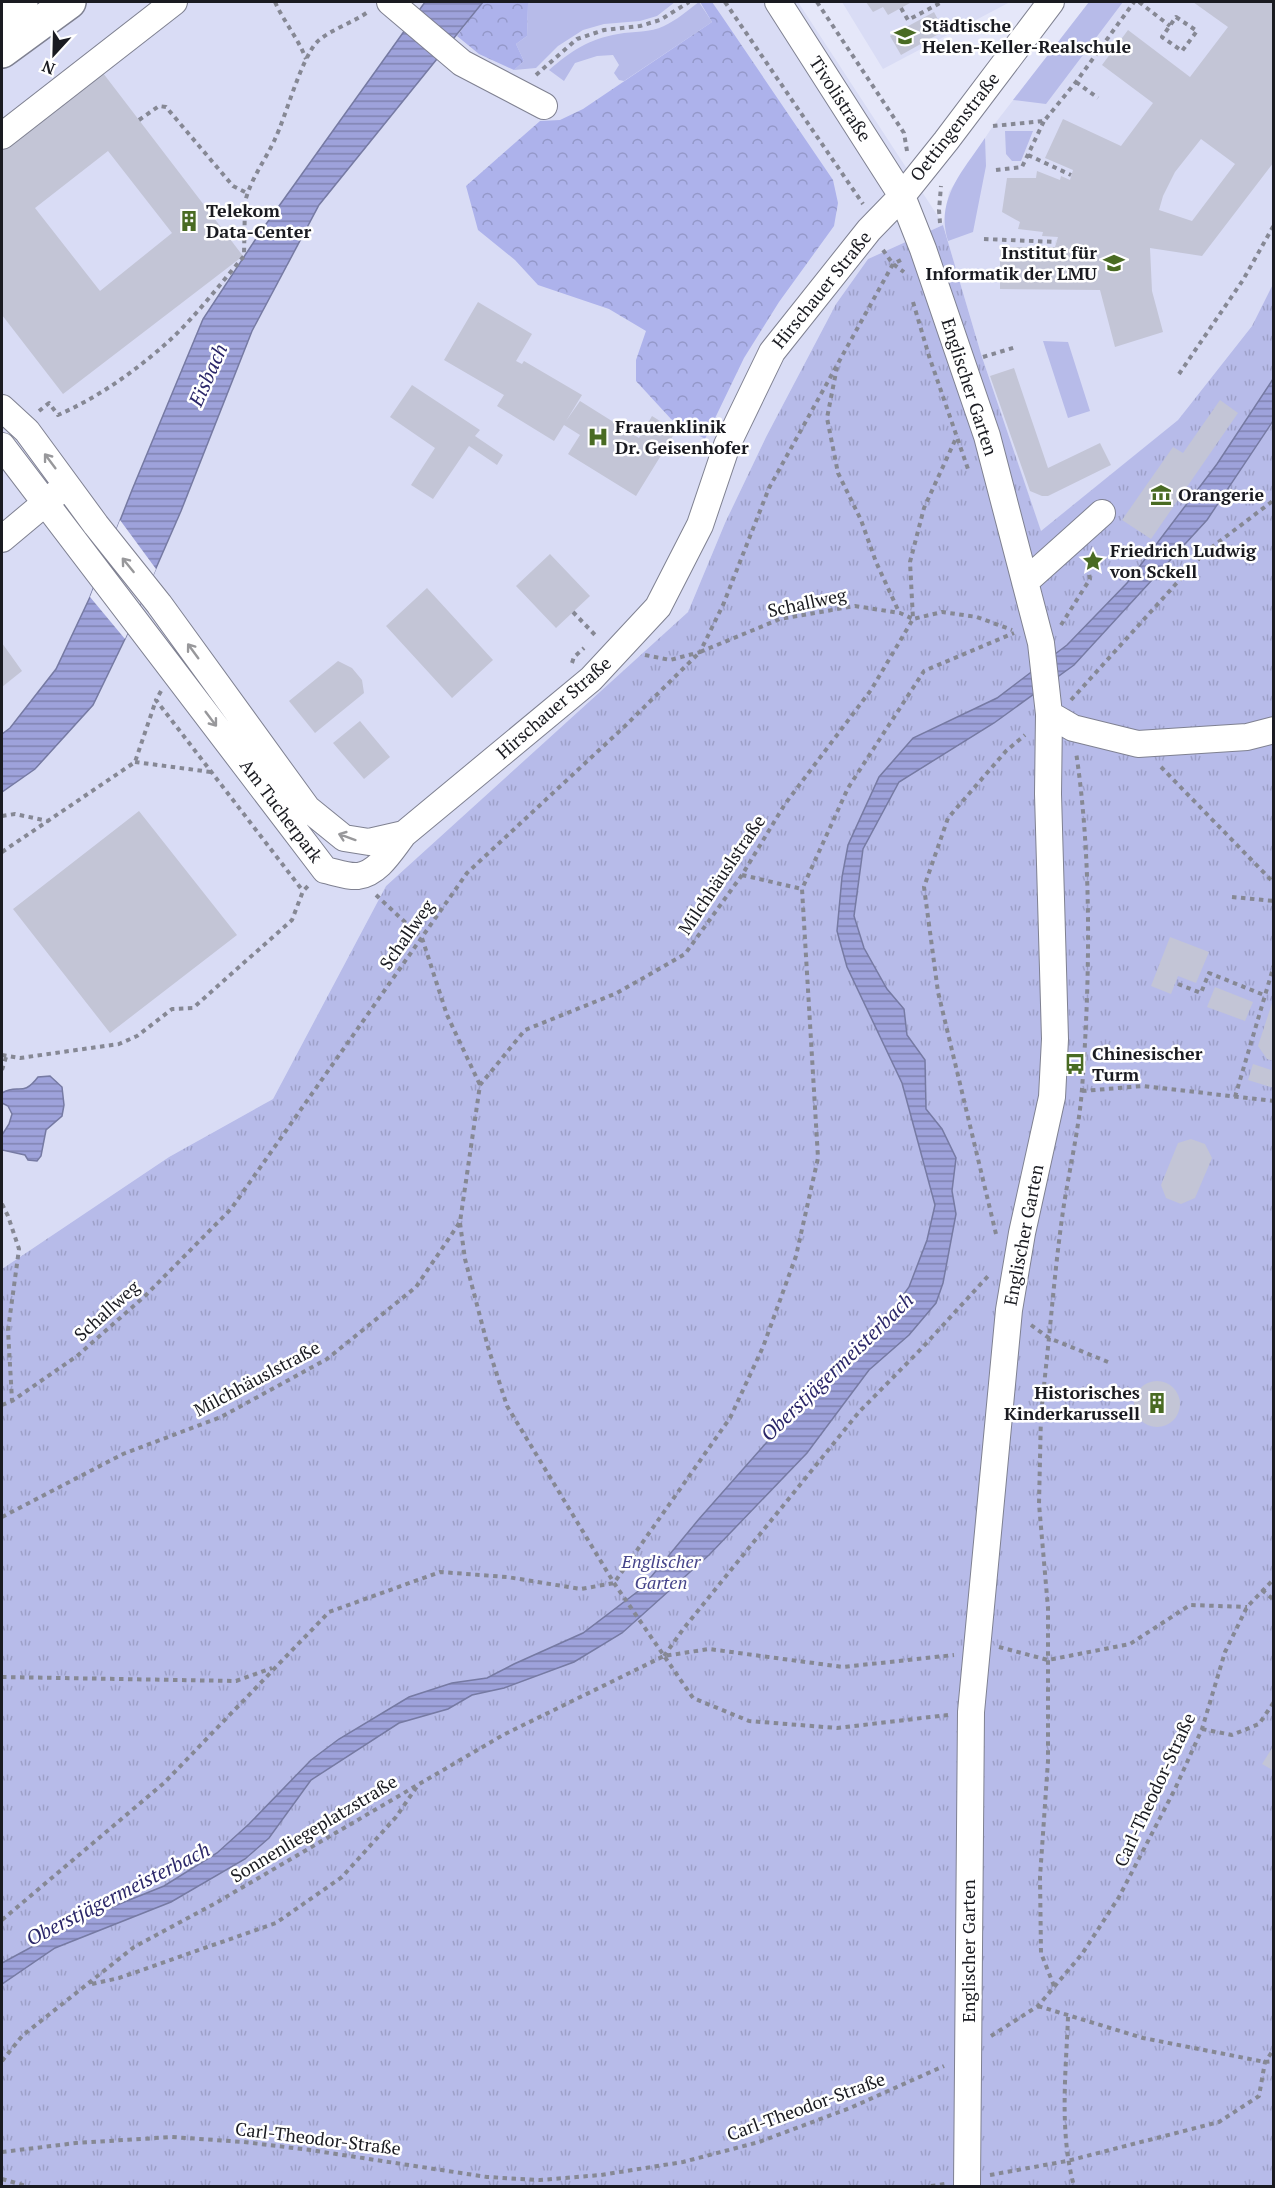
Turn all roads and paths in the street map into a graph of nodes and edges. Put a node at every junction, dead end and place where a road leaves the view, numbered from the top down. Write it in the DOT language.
graph roads {
  1 [pos="21,2"];
  2 [pos="69,2"];
  3 [pos="174,2"];
  4 [pos="275,2"];
  5 [pos="689,2"];
  6 [pos="725,2"];
  7 [pos="778,2"];
  8 [pos="817,2"];
  9 [pos="942,2"];
  10 [pos="1134,2"];
  11 [pos="1139,2"];
  12 [pos="387,6"];
  13 [pos="1041,6"];
  14 [pos="901,8"];
  15 [pos="2,16"];
  16 [pos="1170,26"];
  17 [pos="2,51"];
  18 [pos="307,60"];
  19 [pos="1076,82"];
  20 [pos="512,89"];
  21 [pos="1098,98"];
  22 [pos="544,106"];
  23 [pos="139,120"];
  24 [pos="1044,121"];
  25 [pos="993,126"];
  26 [pos="2,136"];
  27 [pos="1028,155"];
  28 [pos="996,170"];
  29 [pos="1071,175"];
  30 [pos="942,180"];
  31 [pos="907,189"];
  32 [pos="247,193"];
  33 [pos="869,221"];
  34 [pos="940,225"];
  35 [pos="1274,225"];
  36 [pos="984,239"];
  37 [pos="1056,242"];
  38 [pos="923,249"];
  39 [pos="893,264"];
  40 [pos="907,282"];
  41 [pos="910,294"];
  42 [pos="1016,347"];
  43 [pos="979,358"];
  44 [pos="838,363"];
  45 [pos="1179,374"];
  46 [pos="49,403"];
  47 [pos="2,408"];
  48 [pos="957,436"];
  49 [pos="2,446"];
  50 [pos="971,478"];
  51 [pos="67,484"];
  52 [pos="1274,500"];
  53 [pos="45,502"];
  54 [pos="1102,513"];
  55 [pos="5,528"];
  56 [pos="1025,582"];
  57 [pos="573,612"];
  58 [pos="900,613"];
  59 [pos="1056,618"];
  60 [pos="913,619"];
  61 [pos="1014,622"];
  62 [pos="1058,629"];
  63 [pos="1017,632"];
  64 [pos="596,636"];
  65 [pos="1020,641"];
  66 [pos="620,650"];
  67 [pos="700,652"];
  68 [pos="572,669"];
  69 [pos="175,673"];
  70 [pos="156,700"];
  71 [pos="1048,706"];
  72 [pos="1073,728"];
  73 [pos="1274,730"];
  74 [pos="1138,744"];
  75 [pos="135,762"];
  76 [pos="211,772"];
  77 [pos="2,816"];
  78 [pos="49,821"];
  79 [pos="404,834"];
  80 [pos="2,852"];
  81 [pos="369,873"];
  82 [pos="742,875"];
  83 [pos="1274,883"];
  84 [pos="802,889"];
  85 [pos="1232,897"];
  86 [pos="1274,901"];
  87 [pos="422,938"];
  88 [pos="1274,964"];
  89 [pos="1271,979"];
  90 [pos="1178,984"];
  91 [pos="1264,995"];
  92 [pos="4,1056"];
  93 [pos="2,1070"];
  94 [pos="480,1085"];
  95 [pos="1082,1091"];
  96 [pos="1052,1097"];
  97 [pos="1235,1097"];
  98 [pos="1274,1101"];
  99 [pos="2,1204"];
  100 [pos="460,1222"];
  101 [pos="997,1238"];
  102 [pos="992,1269"];
  103 [pos="1009,1310"];
  104 [pos="1049,1338"];
  105 [pos="1108,1362"];
  106 [pos="12,1401"];
  107 [pos="2,1405"];
  108 [pos="2,1517"];
  109 [pos="1274,1579"];
  110 [pos="614,1583"];
  111 [pos="1262,1590"];
  112 [pos="1274,1600"];
  113 [pos="664,1656"];
  114 [pos="272,1668"];
  115 [pos="2,1677"];
  116 [pos="1274,1702"];
  117 [pos="971,1712"];
  118 [pos="1202,1729"];
  119 [pos="421,1782"];
  120 [pos="2,1920"];
  121 [pos="89,1985"];
  122 [pos="1054,1986"];
  123 [pos="1038,2006"];
  124 [pos="1068,2017"];
  125 [pos="1274,2049"];
  126 [pos="969,2052"];
  127 [pos="2,2061"];
  128 [pos="1274,2061"];
  129 [pos="1265,2062"];
  130 [pos="2,2152"];
  131 [pos="1067,2161"];
  132 [pos="2,2179"];
  133 [pos="968,2183"];
  134 [pos="26,2187"];
  135 [pos="931,2187"];
  136 [pos="1074,2187"];
  1 -- 15 [label="main road"];
  2 -- 17 [label="main road"];
  3 -- 26 [label="street"];
  4 -- 18 [label="path"];
  5 -- 20 [label="path"];
  6 -- 33 [label="path"];
  7 -- 31 [label="street, Tivolistraße"];
  8 -- 31 [label="path"];
  9 -- 14 [label="path"];
  10 -- 19 [label="path"];
  11 -- 16 [label="path"];
  12 -- 18 [label="path"];
  12 -- 20 [label="street"];
  13 -- 31 [label="street, Oettingenstraße"];
  16 -- 16 [label="path"];
  18 -- 32 [label="path"];
  19 -- 21 [label="path"];
  19 -- 24 [label="path"];
  20 -- 22 [label="street"];
  23 -- 32 [label="path"];
  24 -- 25 [label="path"];
  24 -- 27 [label="path"];
  27 -- 28 [label="path"];
  27 -- 29 [label="path"];
  30 -- 34 [label="path"];
  31 -- 33 [label="street, Hirschauer Straße"];
  31 -- 38 [label="street, Englischer Garten"];
  32 -- 46 [label="path"];
  33 -- 39 [label="path"];
  33 -- 66 [label="street, Hirschauer Straße"];
  35 -- 45 [label="path"];
  36 -- 37 [label="path"];
  38 -- 39 [label="path"];
  38 -- 56 [label="street, Englischer Garten"];
  39 -- 40 [label="path"];
  39 -- 44 [label="path"];
  41 -- 48 [label="path"];
  42 -- 43 [label="path"];
  44 -- 58 [label="path"];
  44 -- 67 [label="path"];
  51 -- 47 [label="street, Am Tucherpark, one-way"];
  48 -- 50 [label="path"];
  48 -- 60 [label="path"];
  49 -- 53 [label="street, Am Tucherpark"];
  51 -- 53 [label="street"];
  79 -- 51 [label="street, Am Tucherpark, one-way"];
  52 -- 71 [label="path"];
  53 -- 55 [label="street"];
  53 -- 69 [label="street, Am Tucherpark"];
  54 -- 56 [label="street"];
  56 -- 71 [label="street, Englischer Garten"];
  57 -- 64 [label="path"];
  58 -- 60 [label="path, Schallweg"];
  58 -- 67 [label="path, Schallweg"];
  59 -- 62 [label="path"];
  60 -- 63 [label="path"];
  60 -- 82 [label="path, Milchhäuslstraße"];
  61 -- 63 [label="path"];
  63 -- 65 [label="path"];
  63 -- 84 [label="path"];
  64 -- 66 [label="path"];
  64 -- 68 [label="path"];
  66 -- 67 [label="path"];
  66 -- 79 [label="street, Hirschauer Straße"];
  67 -- 87 [label="path, Schallweg"];
  69 -- 70 [label="path"];
  69 -- 81 [label="street, Am Tucherpark, one-way"];
  70 -- 75 [label="path"];
  70 -- 76 [label="path"];
  71 -- 72 [label="street"];
  71 -- 96 [label="street, Englischer Garten"];
  71 -- 101 [label="path"];
  72 -- 74 [label="street"];
  72 -- 95 [label="path"];
  73 -- 74 [label="street"];
  74 -- 83 [label="path"];
  75 -- 76 [label="path"];
  75 -- 78 [label="path"];
  76 -- 92 [label="path"];
  77 -- 78 [label="path"];
  78 -- 80 [label="path"];
  79 -- 81 [label="street"];
  81 -- 87 [label="path"];
  82 -- 84 [label="path"];
  82 -- 94 [label="path, Milchhäuslstraße"];
  84 -- 110 [label="path"];
  85 -- 86 [label="path"];
  87 -- 94 [label="path"];
  87 -- 106 [label="path, Schallweg"];
  88 -- 89 [label="path"];
  89 -- 91 [label="path"];
  90 -- 91 [label="path"];
  91 -- 97 [label="path"];
  92 -- 93 [label="path"];
  94 -- 100 [label="path, Milchhäuslstraße"];
  95 -- 96 [label="path"];
  95 -- 97 [label="path"];
  95 -- 104 [label="path"];
  96 -- 103 [label="street, Englischer Garten"];
  97 -- 98 [label="path"];
  99 -- 106 [label="path"];
  100 -- 108 [label="path, Milchhäuslstraße"];
  100 -- 110 [label="path"];
  102 -- 113 [label="path"];
  103 -- 104 [label="path"];
  103 -- 117 [label="street, Englischer Garten"];
  104 -- 105 [label="path"];
  104 -- 122 [label="path"];
  106 -- 107 [label="path, Schallweg"];
  109 -- 111 [label="path, Carl-Theodor-Straße"];
  110 -- 113 [label="path"];
  110 -- 114 [label="path"];
  111 -- 112 [label="path"];
  111 -- 118 [label="path, Carl-Theodor-Straße"];
  113 -- 117 [label="path"];
  113 -- 119 [label="path, Sonnenliegeplatzstraße"];
  114 -- 115 [label="path"];
  114 -- 120 [label="path"];
  116 -- 118 [label="path"];
  117 -- 126 [label="street, Englischer Garten"];
  118 -- 122 [label="path, Carl-Theodor-Straße"];
  119 -- 121 [label="path, Sonnenliegeplatzstraße"];
  119 -- 121 [label="path"];
  121 -- 127 [label="path, Sonnenliegeplatzstraße"];
  122 -- 123 [label="path, Carl-Theodor-Straße"];
  123 -- 124 [label="path"];
  123 -- 126 [label="path, Carl-Theodor-Straße"];
  124 -- 129 [label="path"];
  124 -- 131 [label="path"];
  125 -- 129 [label="path"];
  126 -- 130 [label="path, Carl-Theodor-Straße"];
  126 -- 133 [label="street, Englischer Garten"];
  128 -- 129 [label="path"];
  129 -- 131 [label="path"];
  131 -- 133 [label="path"];
  131 -- 136 [label="path"];
  132 -- 134 [label="path"];
  133 -- 135 [label="path"];
}
